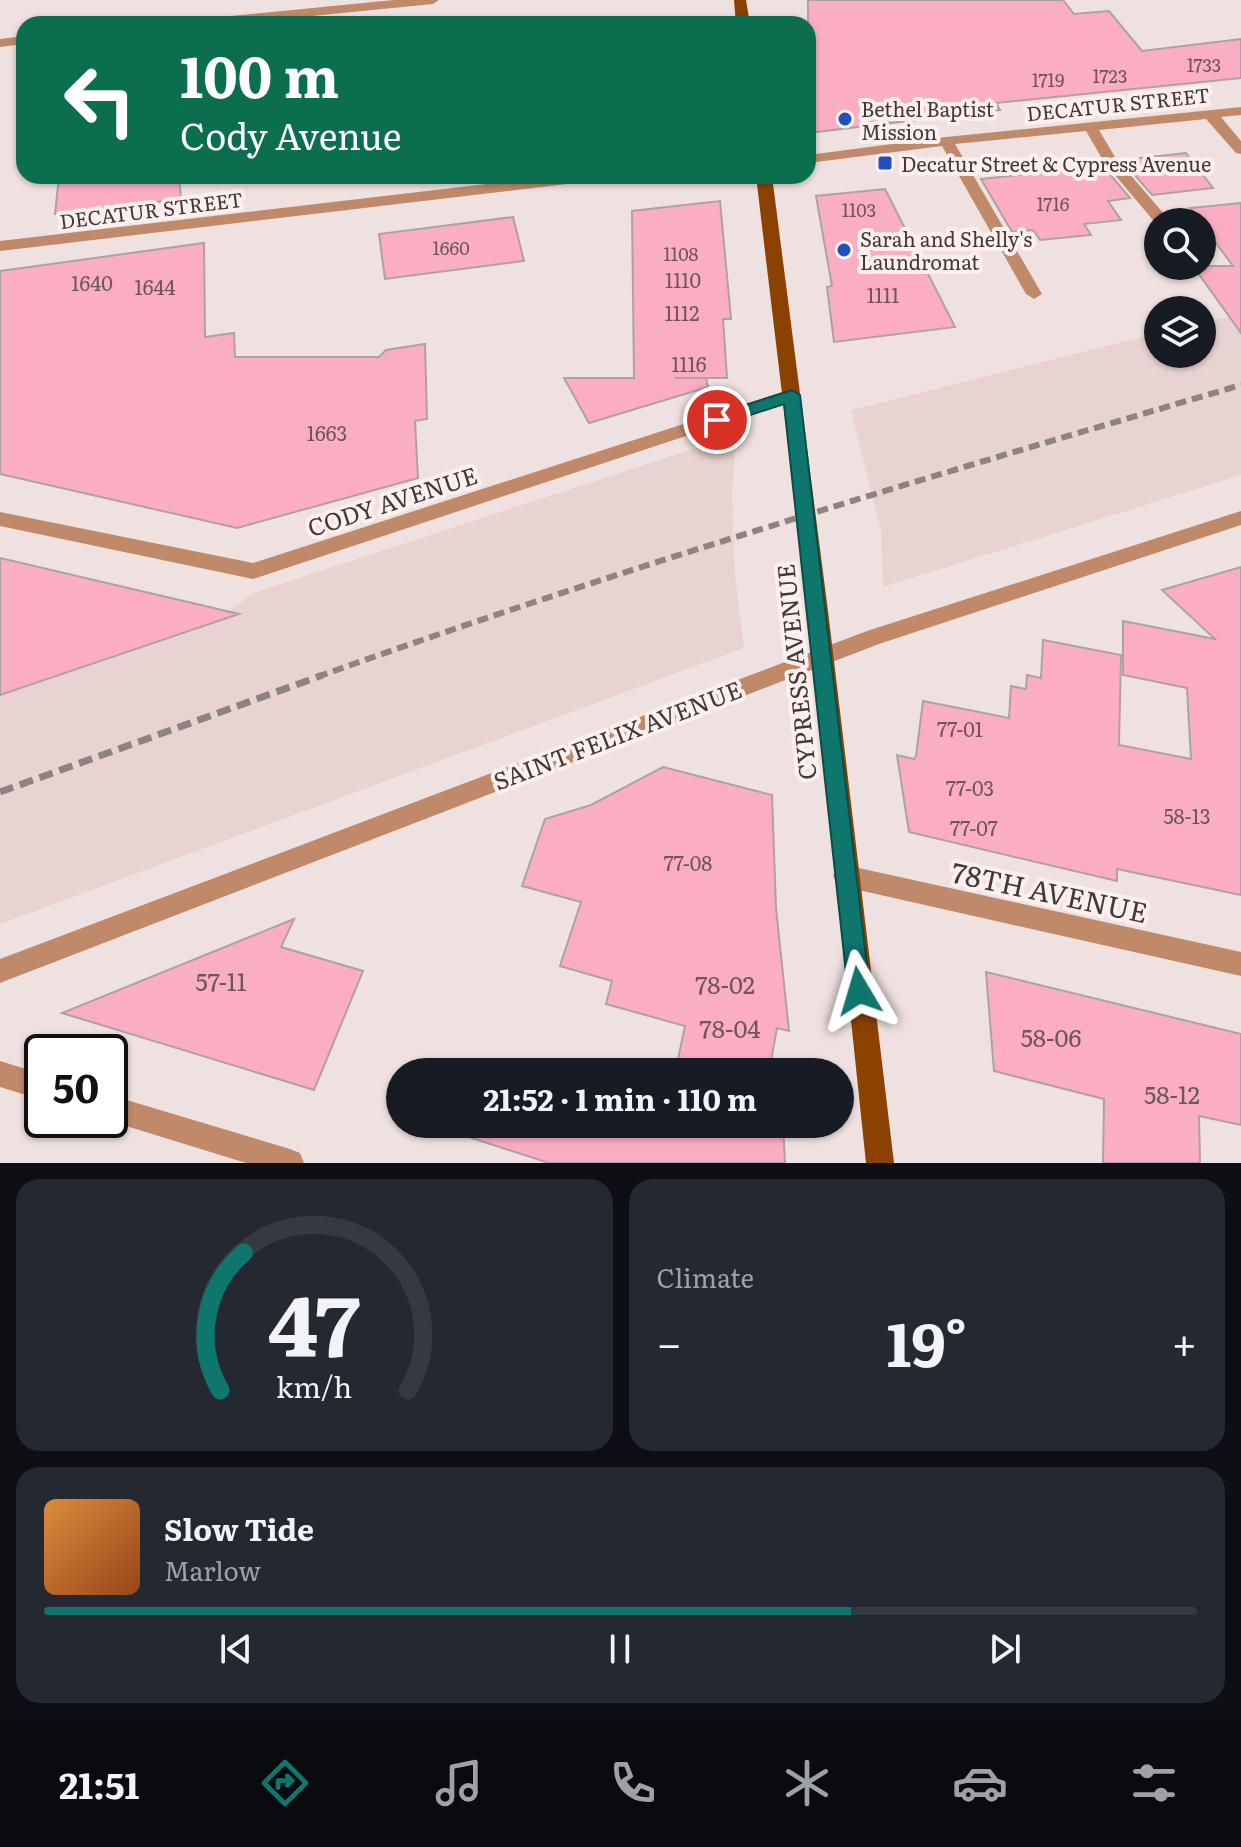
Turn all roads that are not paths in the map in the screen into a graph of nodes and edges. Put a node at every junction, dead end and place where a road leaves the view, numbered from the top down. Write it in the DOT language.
graph roads {
  1 [pos="433,0"];
  2 [pos="271,16"];
  3 [pos="1241,111"];
  4 [pos="1210,114"];
  5 [pos="1090,126"];
  6 [pos="946,141"];
  7 [pos="1241,150"];
  8 [pos="816,158"];
  9 [pos="525,184"];
  10 [pos="765,184"];
  11 [pos="1151,208"];
  12 [pos="0,246"];
  13 [pos="1034,294"];
  14 [pos="792,395"];
  15 [pos="1241,518"];
  16 [pos="0,519"];
  17 [pos="822,657"];
  18 [pos="845,876"];
  19 [pos="1241,964"];
  20 [pos="0,971"];
  21 [pos="0,1074"];
  22 [pos="24,1081"];
  23 [pos="128,1114"];
  24 [pos="290,1163"];
  25 [pos="880,1163"];
  1 -- 2 [label="street"];
  3 -- 4 [label="street, DECATUR STREET"];
  4 -- 5 [label="street, DECATUR STREET"];
  4 -- 7 [label="street"];
  5 -- 6 [label="street, DECATUR STREET"];
  5 -- 11 [label="street"];
  6 -- 8 [label="street, DECATUR STREET"];
  6 -- 13 [label="street"];
  9 -- 12 [label="street, DECATUR STREET"];
  10 -- 14 [label="main road, CYPRESS AVENUE"];
  14 -- 16 [label="street, CODY AVENUE"];
  14 -- 17 [label="main road, CYPRESS AVENUE"];
  15 -- 17 [label="street, SAINT FELIX AVENUE"];
  17 -- 18 [label="main road, CYPRESS AVENUE"];
  17 -- 20 [label="street, SAINT FELIX AVENUE"];
  18 -- 19 [label="street, 78TH AVENUE"];
  18 -- 25 [label="main road, CYPRESS AVENUE"];
  21 -- 22 [label="street"];
  23 -- 24 [label="street"];
}
